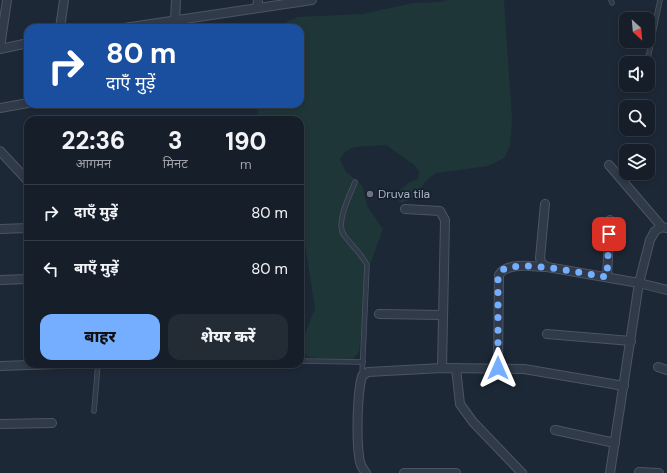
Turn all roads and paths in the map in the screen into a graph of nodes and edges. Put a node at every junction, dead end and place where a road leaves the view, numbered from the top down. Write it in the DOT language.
graph roads {
  1 [pos="6,0"];
  2 [pos="64,0"];
  3 [pos="176,0"];
  4 [pos="308,0"];
  5 [pos="312,0"];
  6 [pos="660,0"];
  7 [pos="258,4"];
  8 [pos="175,21"];
  9 [pos="61,24"];
  10 [pos="153,24"];
  11 [pos="24,45"];
  12 [pos="0,48"];
  13 [pos="648,56"];
  14 [pos="24,105"];
  15 [pos="0,108"];
  16 [pos="0,150"];
  17 [pos="609,165"];
  18 [pos="24,177"];
  19 [pos="355,182"];
  20 [pos="545,204"];
  21 [pos="405,209"];
  22 [pos="610,220"];
  23 [pos="24,228"];
  24 [pos="664,228"];
  25 [pos="0,229"];
  26 [pos="547,267"];
  27 [pos="607,277"];
  28 [pos="24,279"];
  29 [pos="0,280"];
  30 [pos="639,283"];
  31 [pos="667,290"];
  32 [pos="379,314"];
  33 [pos="443,315"];
  34 [pos="547,334"];
  35 [pos="631,341"];
  36 [pos="304,361"];
  37 [pos="363,362"];
  38 [pos="24,365"];
  39 [pos="0,366"];
  40 [pos="658,367"];
  41 [pos="98,368"];
  42 [pos="442,368"];
  43 [pos="456,368"];
  44 [pos="498,368"];
  45 [pos="667,370"];
  46 [pos="362,376"];
  47 [pos="624,386"];
  48 [pos="94,411"];
  49 [pos="52,423"];
  50 [pos="0,424"];
  51 [pos="554,430"];
  52 [pos="615,443"];
  53 [pos="639,472"];
  54 [pos="366,473"];
  55 [pos="404,473"];
  56 [pos="456,473"];
  57 [pos="522,473"];
  58 [pos="610,473"];
  59 [pos="659,473"];
  1 -- 12 [label="street"];
  2 -- 9 [label="street"];
  3 -- 8 [label="street"];
  4 -- 5 [label="street"];
  4 -- 7 [label="street"];
  6 -- 13 [label="lane"];
  7 -- 8 [label="street"];
  8 -- 10 [label="street"];
  11 -- 12 [label="street"];
  14 -- 15 [label="street"];
  16 -- 18 [label="street"];
  17 -- 24 [label="street"];
  19 -- 37 [label="lane"];
  20 -- 26 [label="street"];
  21 -- 33 [label="street"];
  22 -- 27 [label="street"];
  23 -- 25 [label="street"];
  24 -- 30 [label="street"];
  26 -- 27 [label="street"];
  26 -- 44 [label="street"];
  27 -- 30 [label="street"];
  28 -- 29 [label="street"];
  30 -- 31 [label="street"];
  30 -- 35 [label="street"];
  32 -- 33 [label="street"];
  33 -- 42 [label="street"];
  34 -- 35 [label="street"];
  35 -- 47 [label="street"];
  36 -- 37 [label="lane"];
  37 -- 46 [label="lane"];
  38 -- 39 [label="street"];
  40 -- 45 [label="street"];
  41 -- 48 [label="lane"];
  42 -- 43 [label="street"];
  42 -- 46 [label="street"];
  43 -- 44 [label="street"];
  43 -- 57 [label="street"];
  44 -- 47 [label="street"];
  46 -- 54 [label="street"];
  47 -- 52 [label="street"];
  49 -- 50 [label="street"];
  51 -- 52 [label="street"];
  52 -- 58 [label="street"];
  53 -- 59 [label="street"];
  55 -- 56 [label="street"];
}
